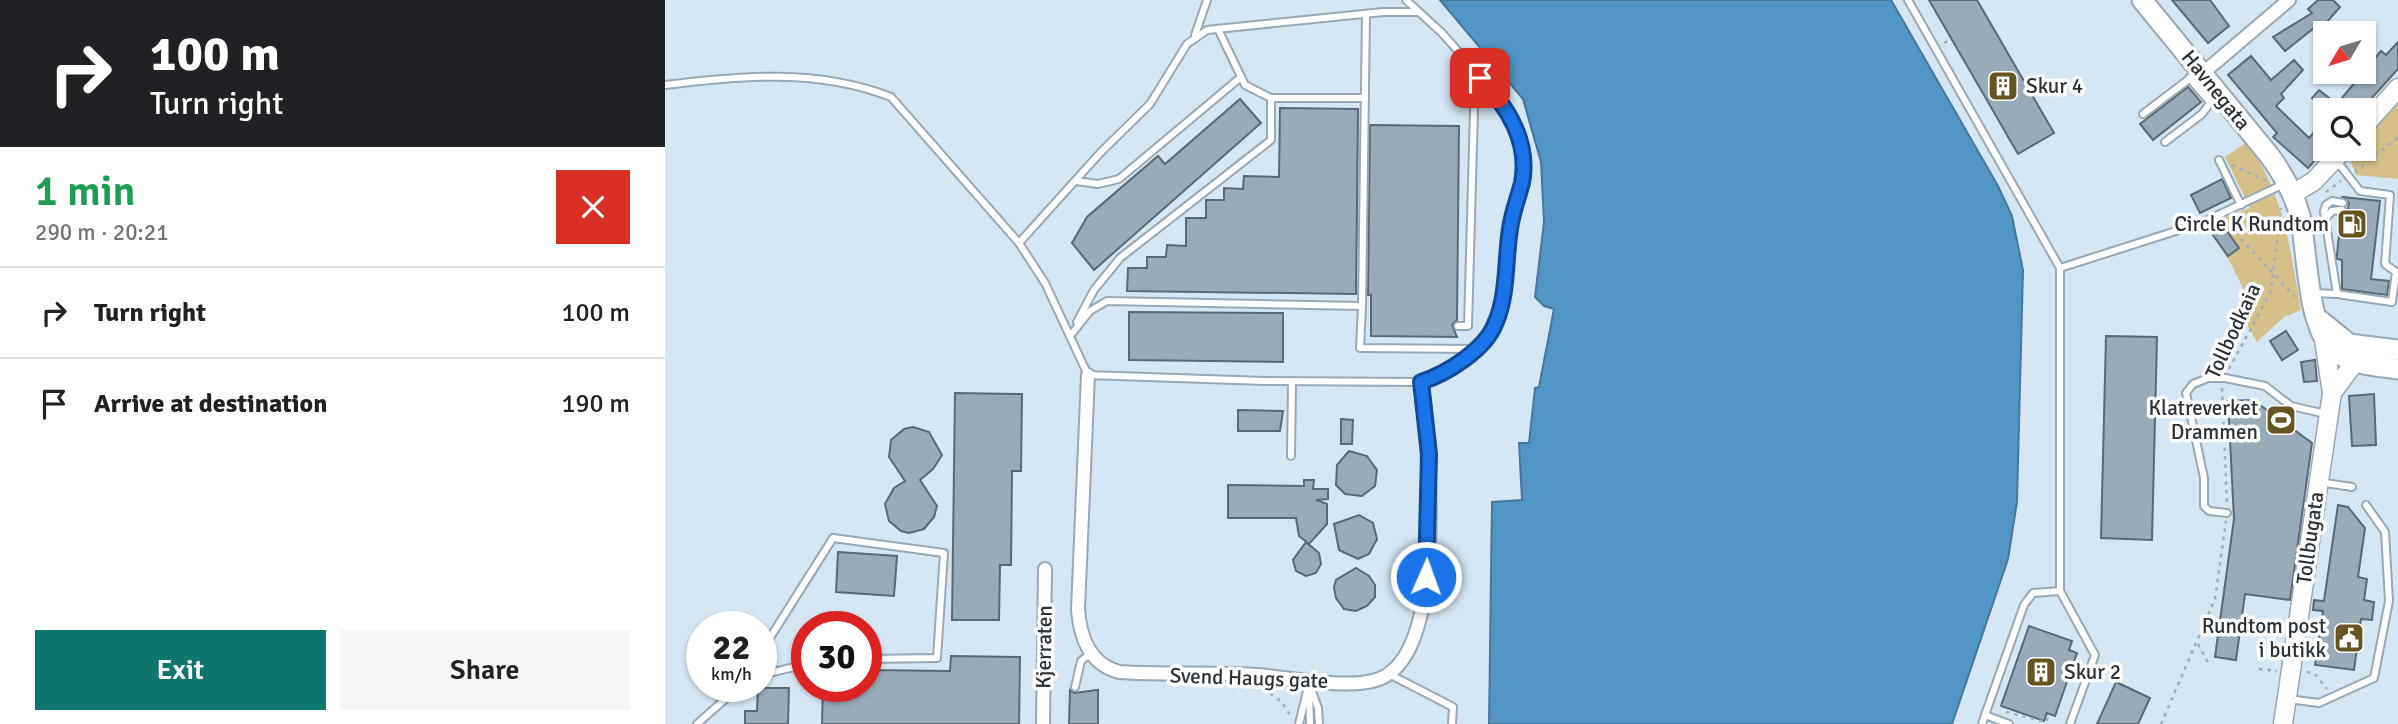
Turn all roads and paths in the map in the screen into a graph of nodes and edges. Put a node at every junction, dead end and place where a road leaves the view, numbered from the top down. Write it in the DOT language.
graph roads {
  1 [pos="1207,0"];
  2 [pos="1406,0"];
  3 [pos="1908,0"];
  4 [pos="2142,0"];
  5 [pos="2289,0"];
  6 [pos="1417,12"];
  7 [pos="1366,14"];
  8 [pos="1218,29"];
  9 [pos="1194,36"];
  10 [pos="1475,73"];
  11 [pos="2197,74"];
  12 [pos="1241,77"];
  13 [pos="665,85"];
  14 [pos="2398,88"];
  15 [pos="1271,97"];
  16 [pos="2214,97"];
  17 [pos="1365,98"];
  18 [pos="2376,113"];
  19 [pos="2143,114"];
  20 [pos="2165,142"];
  21 [pos="2219,160"];
  22 [pos="2333,161"];
  23 [pos="2343,161"];
  24 [pos="1076,180"];
  25 [pos="2286,188"];
  26 [pos="2244,203"];
  27 [pos="2342,206"];
  28 [pos="2379,211"];
  29 [pos="2389,211"];
  30 [pos="1019,243"];
  31 [pos="2060,268"];
  32 [pos="2397,271"];
  33 [pos="2275,275"];
  34 [pos="2312,293"];
  35 [pos="2337,294"];
  36 [pos="1362,306"];
  37 [pos="2316,315"];
  38 [pos="1458,326"];
  39 [pos="1070,336"];
  40 [pos="1474,349"];
  41 [pos="2398,350"];
  42 [pos="2343,356"];
  43 [pos="2398,369"];
  44 [pos="1088,375"];
  45 [pos="2225,378"];
  46 [pos="1291,381"];
  47 [pos="1421,382"];
  48 [pos="2332,393"];
  49 [pos="2328,415"];
  50 [pos="1291,456"];
  51 [pos="2318,482"];
  52 [pos="2352,487"];
  53 [pos="2366,505"];
  54 [pos="2227,513"];
  55 [pos="1045,569"];
  56 [pos="2060,591"];
  57 [pos="777,627"];
  58 [pos="2197,643"];
  59 [pos="1091,653"];
  60 [pos="2072,653"];
  61 [pos="882,659"];
  62 [pos="2208,663"];
  63 [pos="2292,666"];
  64 [pos="1389,674"];
  65 [pos="1309,683"];
  66 [pos="1075,687"];
  67 [pos="1261,688"];
  68 [pos="2333,696"];
  69 [pos="2287,698"];
  70 [pos="722,702"];
  71 [pos="1985,715"];
  72 [pos="1299,722"];
  73 [pos="2006,723"];
  74 [pos="697,724"];
  75 [pos="1043,724"];
  76 [pos="1310,724"];
  77 [pos="1319,724"];
  78 [pos="1452,724"];
  79 [pos="1982,724"];
  80 [pos="2070,724"];
  81 [pos="2161,724"];
  82 [pos="2283,724"];
  1 -- 9 [label="lane"];
  2 -- 6 [label="lane"];
  3 -- 31 [label="lane"];
  4 -- 11 [label="main road, Havnegata"];
  5 -- 11 [label="street"];
  6 -- 7 [label="lane"];
  6 -- 10 [label="lane"];
  7 -- 8 [label="lane"];
  7 -- 17 [label="lane"];
  8 -- 9 [label="lane"];
  8 -- 12 [label="lane"];
  9 -- 24 [label="lane"];
  10 -- 38 [label="lane"];
  10 -- 40 [label="lane"];
  11 -- 16 [label="main road, Havnegata"];
  11 -- 19 [label="lane"];
  12 -- 15 [label="lane"];
  12 -- 24 [label="lane"];
  13 -- 30 [label="lane"];
  14 -- 18 [label="main road"];
  15 -- 17 [label="lane"];
  15 -- 39 [label="lane"];
  16 -- 20 [label="lane"];
  16 -- 25 [label="main road, Havnegata"];
  17 -- 36 [label="lane"];
  21 -- 25 [label="path"];
  21 -- 26 [label="lane"];
  22 -- 25 [label="main road"];
  23 -- 29 [label="lane"];
  24 -- 30 [label="lane"];
  25 -- 26 [label="lane"];
  25 -- 33 [label="path, Tollbodkaia"];
  25 -- 34 [label="main road"];
  26 -- 31 [label="lane"];
  26 -- 33 [label="path"];
  27 -- 35 [label="lane"];
  28 -- 29 [label="lane"];
  29 -- 32 [label="lane"];
  30 -- 39 [label="lane"];
  31 -- 56 [label="lane"];
  32 -- 35 [label="lane"];
  33 -- 45 [label="path, Tollbodkaia"];
  34 -- 35 [label="lane"];
  34 -- 37 [label="main road"];
  36 -- 39 [label="lane"];
  36 -- 40 [label="lane"];
  37 -- 42 [label="main road"];
  37 -- 42 [label="main road"];
  39 -- 44 [label="lane"];
  40 -- 47 [label="lane"];
  41 -- 42 [label="main road"];
  42 -- 43 [label="main road"];
  42 -- 48 [label="main road, Tollbugata"];
  42 -- 48 [label="main road, Tollbugata"];
  44 -- 46 [label="lane"];
  44 -- 59 [label="street"];
  45 -- 49 [label="lane"];
  45 -- 54 [label="path, Tollbodkaia"];
  45 -- 54 [label="lane"];
  46 -- 47 [label="lane"];
  46 -- 50 [label="lane"];
  47 -- 64 [label="street"];
  48 -- 49 [label="main road, Tollbugata"];
  49 -- 51 [label="main road, Tollbugata"];
  51 -- 52 [label="lane"];
  51 -- 63 [label="main road, Tollbugata"];
  53 -- 68 [label="lane"];
  54 -- 58 [label="path, Tollbodkaia"];
  55 -- 75 [label="street, Kjerraten"];
  56 -- 71 [label="lane"];
  56 -- 80 [label="lane"];
  57 -- 61 [label="lane"];
  58 -- 62 [label="path"];
  58 -- 81 [label="path, Tollbodkaia"];
  59 -- 65 [label="street, Svend Haugs gate"];
  59 -- 66 [label="lane"];
  60 -- 73 [label="path"];
  63 -- 68 [label="path"];
  63 -- 69 [label="main road, Tollbugata"];
  64 -- 65 [label="street, Svend Haugs gate"];
  64 -- 78 [label="lane"];
  65 -- 72 [label="lane"];
  65 -- 76 [label="lane"];
  65 -- 77 [label="lane"];
  67 -- 72 [label="path"];
  68 -- 69 [label="lane"];
  69 -- 82 [label="main road, Tollbugata"];
  70 -- 74 [label="lane"];
  71 -- 73 [label="lane"];
  71 -- 79 [label="lane"];
}
